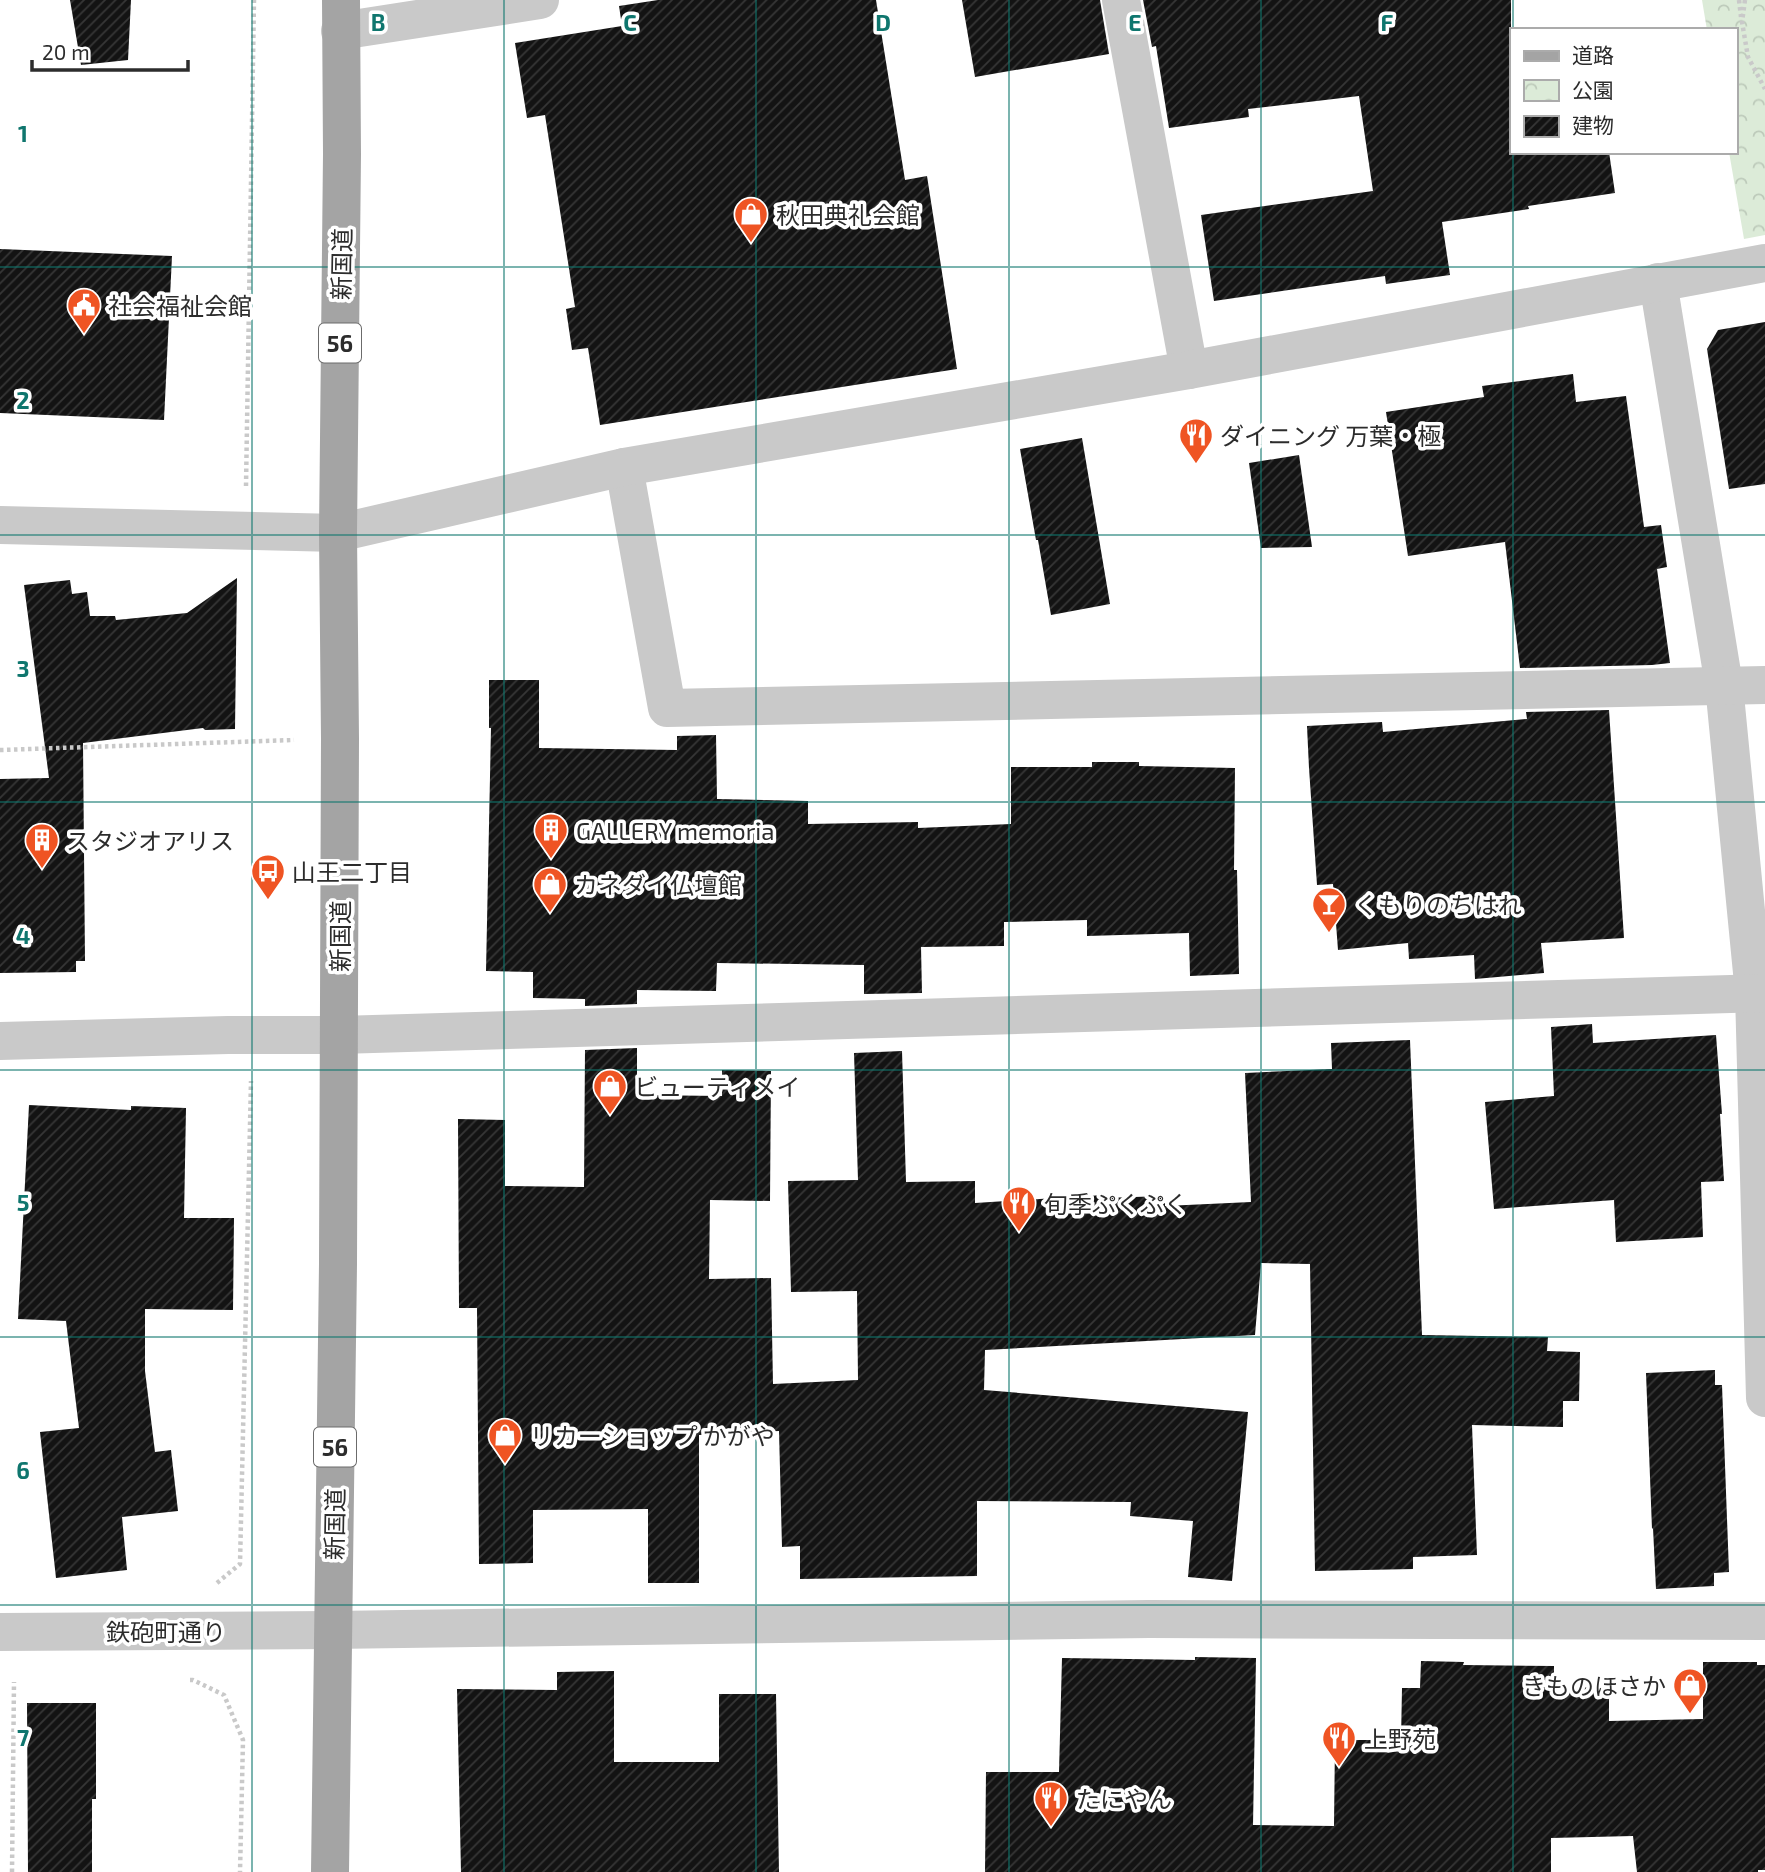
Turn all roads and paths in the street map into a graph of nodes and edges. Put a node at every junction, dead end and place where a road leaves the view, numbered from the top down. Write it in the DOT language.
graph roads {
  1 [pos="254,0"];
  2 [pos="540,0"];
  3 [pos="1121,0"];
  4 [pos="1739,0"];
  5 [pos="1745,0"];
  6 [pos="340,15"];
  7 [pos="1742,22"];
  8 [pos="1765,89"];
  9 [pos="1765,263"];
  10 [pos="1658,282"];
  11 [pos="1189,370"];
  12 [pos="624,467"];
  13 [pos="0,525"];
  14 [pos="245,530"];
  15 [pos="338,533"];
  16 [pos="1724,685"];
  17 [pos="1765,685"];
  18 [pos="340,739"];
  19 [pos="0,750"];
  20 [pos="1759,993"];
  21 [pos="252,1035"];
  22 [pos="339,1035"];
  23 [pos="0,1041"];
  24 [pos="1765,1398"];
  25 [pos="211,1587"];
  26 [pos="1765,1621"];
  27 [pos="332,1630"];
  28 [pos="0,1632"];
  29 [pos="180,1681"];
  30 [pos="27,1682"];
  31 [pos="12,1872"];
  32 [pos="240,1872"];
  33 [pos="330,1872"];
  1 -- 14 [label="path"];
  2 -- 6 [label="street"];
  3 -- 11 [label="street"];
  4 -- 7 [label="path"];
  5 -- 7 [label="path"];
  6 -- 15 [label="main road, 新国道 / 56"];
  7 -- 8 [label="path"];
  9 -- 10 [label="street"];
  10 -- 11 [label="street"];
  10 -- 16 [label="street"];
  11 -- 12 [label="street"];
  12 -- 15 [label="street"];
  12 -- 16 [label="street"];
  13 -- 14 [label="street"];
  14 -- 15 [label="street"];
  15 -- 18 [label="main road, 新国道 / 56"];
  16 -- 17 [label="street"];
  16 -- 20 [label="street"];
  18 -- 19 [label="path"];
  18 -- 22 [label="main road, 新国道 / 56"];
  20 -- 22 [label="street"];
  20 -- 24 [label="street"];
  21 -- 22 [label="street"];
  21 -- 23 [label="street"];
  21 -- 25 [label="path"];
  22 -- 27 [label="main road, 新国道 / 56"];
  26 -- 27 [label="street, 鉄砲町通り"];
  27 -- 28 [label="street, 鉄砲町通り"];
  27 -- 33 [label="main road, 新国道 / 56"];
  29 -- 32 [label="path"];
  30 -- 31 [label="path"];
}
